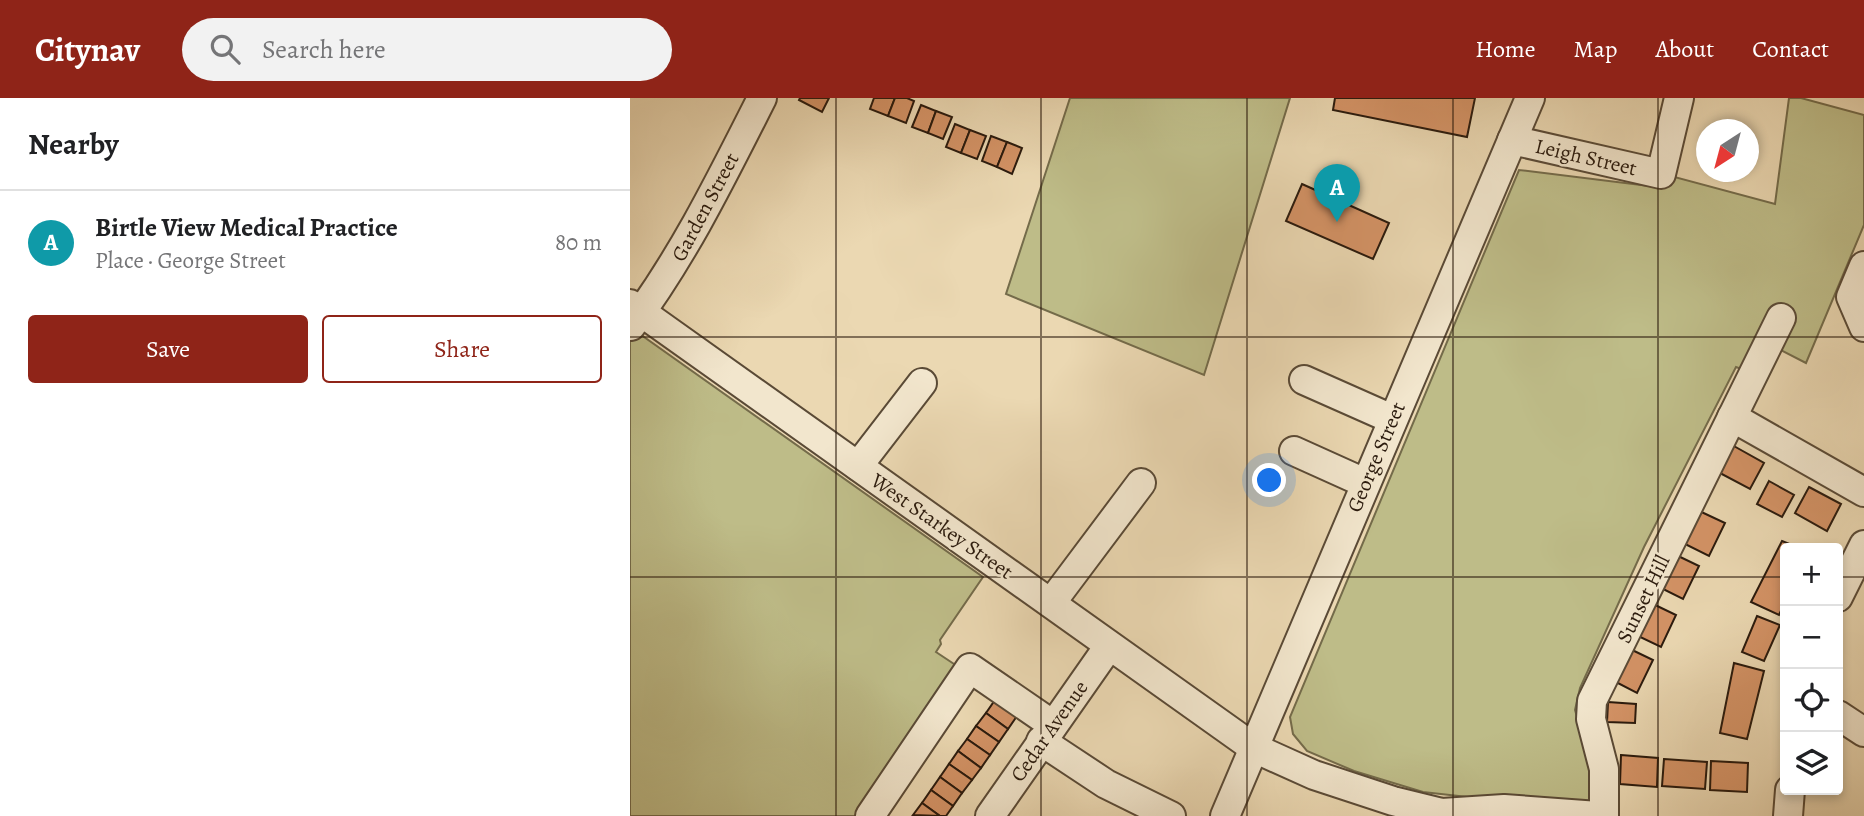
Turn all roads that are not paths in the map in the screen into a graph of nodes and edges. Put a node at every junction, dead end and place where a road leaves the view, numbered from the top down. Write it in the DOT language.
graph roads {
  1 [pos="762,98"];
  2 [pos="1530,98"];
  3 [pos="1679,98"];
  4 [pos="1511,140"];
  5 [pos="1864,266"];
  6 [pos="634,314"];
  7 [pos="1781,318"];
  8 [pos="1864,327"];
  9 [pos="1304,380"];
  10 [pos="922,383"];
  11 [pos="1732,417"];
  12 [pos="1392,419"];
  13 [pos="1294,452"];
  14 [pos="858,467"];
  15 [pos="1141,483"];
  16 [pos="1365,483"];
  17 [pos="1864,492"];
  18 [pos="1864,545"];
  19 [pos="1843,587"];
  20 [pos="1051,603"];
  21 [pos="1110,646"];
  22 [pos="1843,718"];
  23 [pos="1864,732"];
  24 [pos="1047,733"];
  25 [pos="1254,748"];
  26 [pos="1790,795"];
  27 [pos="1125,806"];
  28 [pos="1391,809"];
  29 [pos="1503,812"];
  30 [pos="870,816"];
  31 [pos="990,816"];
  32 [pos="1171,816"];
  33 [pos="1225,816"];
  34 [pos="1598,816"];
  35 [pos="1604,816"];
  36 [pos="1788,816"];
  1 -- 6 [label="street, Garden Street"];
  2 -- 4 [label="street, George Street"];
  3 -- 4 [label="street, Leigh Street"];
  4 -- 12 [label="street, George Street"];
  5 -- 8 [label="street"];
  6 -- 14 [label="street, West Starkey Street"];
  7 -- 11 [label="street, Sunset Hill"];
  9 -- 12 [label="street"];
  10 -- 14 [label="street"];
  11 -- 17 [label="street"];
  11 -- 35 [label="street, Sunset Hill"];
  12 -- 16 [label="street, George Street"];
  13 -- 16 [label="street"];
  14 -- 20 [label="street, West Starkey Street"];
  15 -- 20 [label="street"];
  16 -- 25 [label="street, George Street"];
  18 -- 19 [label="street"];
  20 -- 21 [label="street, West Starkey Street"];
  21 -- 24 [label="street, Cedar Avenue"];
  21 -- 25 [label="street, West Starkey Street"];
  22 -- 23 [label="street"];
  24 -- 27 [label="street"];
  24 -- 30 [label="street"];
  24 -- 31 [label="street, Cedar Avenue"];
  25 -- 28 [label="street, West Starkey Street"];
  25 -- 33 [label="street, George Street"];
  26 -- 36 [label="street"];
  27 -- 32 [label="street"];
  28 -- 29 [label="street, West Starkey Street"];
  29 -- 34 [label="street, West Starkey Street"];
}
